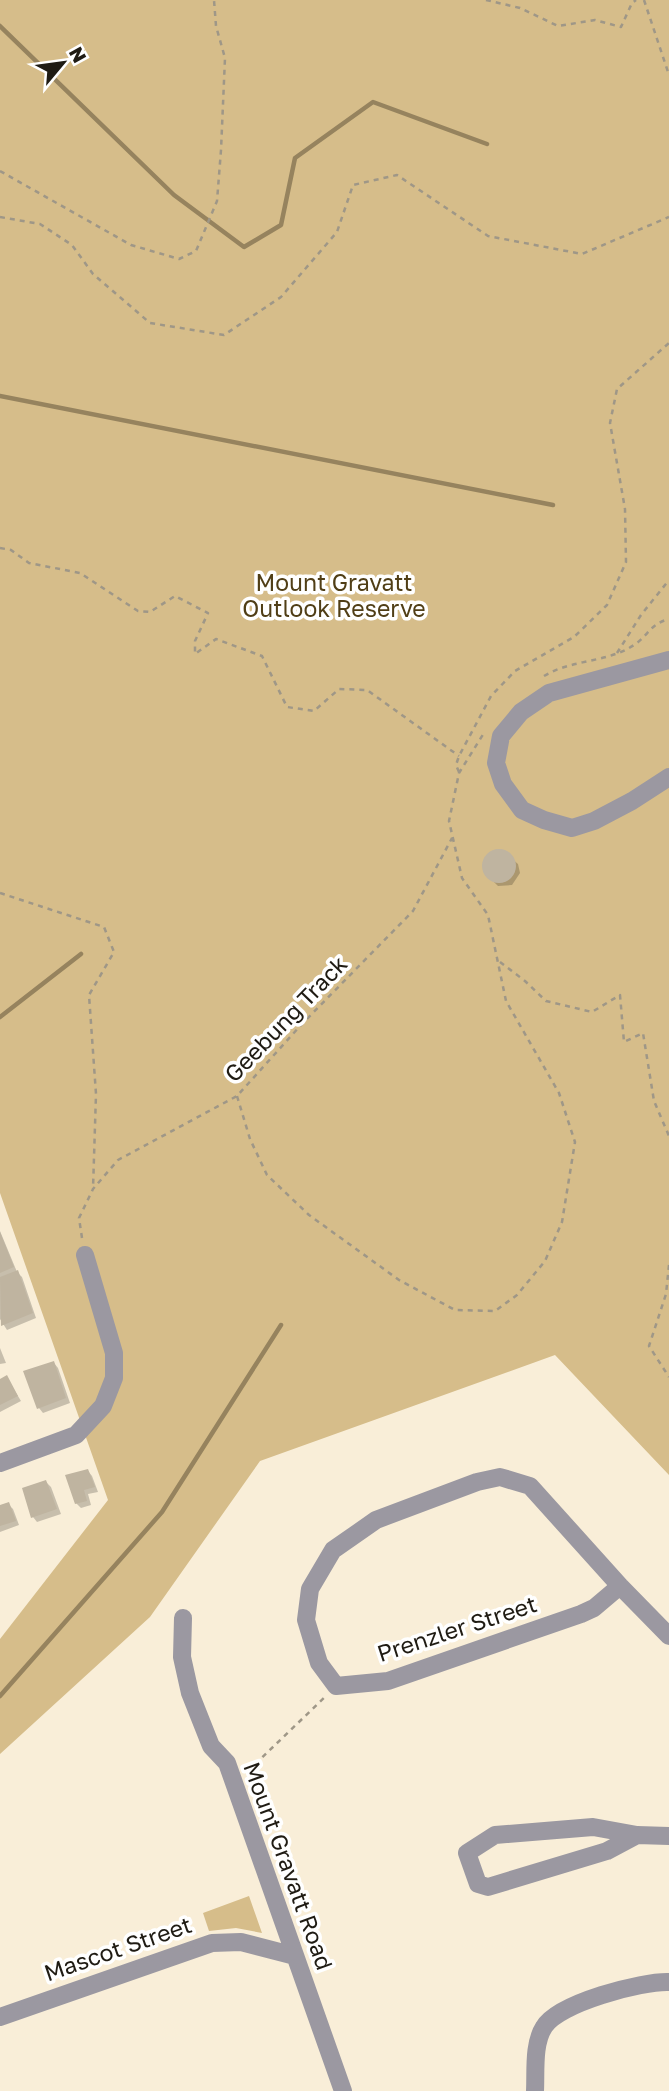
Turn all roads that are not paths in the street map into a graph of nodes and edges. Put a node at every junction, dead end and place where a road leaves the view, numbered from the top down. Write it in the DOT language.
graph roads {
  1 [pos="669,660"];
  2 [pos="669,777"];
  3 [pos="85,1255"];
  4 [pos="0,1463"];
  5 [pos="620,1586"];
  6 [pos="183,1618"];
  7 [pos="669,1636"];
  8 [pos="637,1835"];
  9 [pos="669,1836"];
  10 [pos="295,1956"];
  11 [pos="669,1982"];
  12 [pos="0,2017"];
  13 [pos="343,2091"];
  14 [pos="535,2091"];
  1 -- 2 [label="street"];
  3 -- 4 [label="street"];
  5 -- 5 [label="street, Prenzler Street"];
  5 -- 7 [label="street"];
  6 -- 10 [label="street, Mount Gravatt Road"];
  8 -- 8 [label="street"];
  8 -- 9 [label="street"];
  10 -- 12 [label="street, Mascot Street"];
  10 -- 13 [label="street, Mount Gravatt Road"];
  11 -- 14 [label="street"];
}
